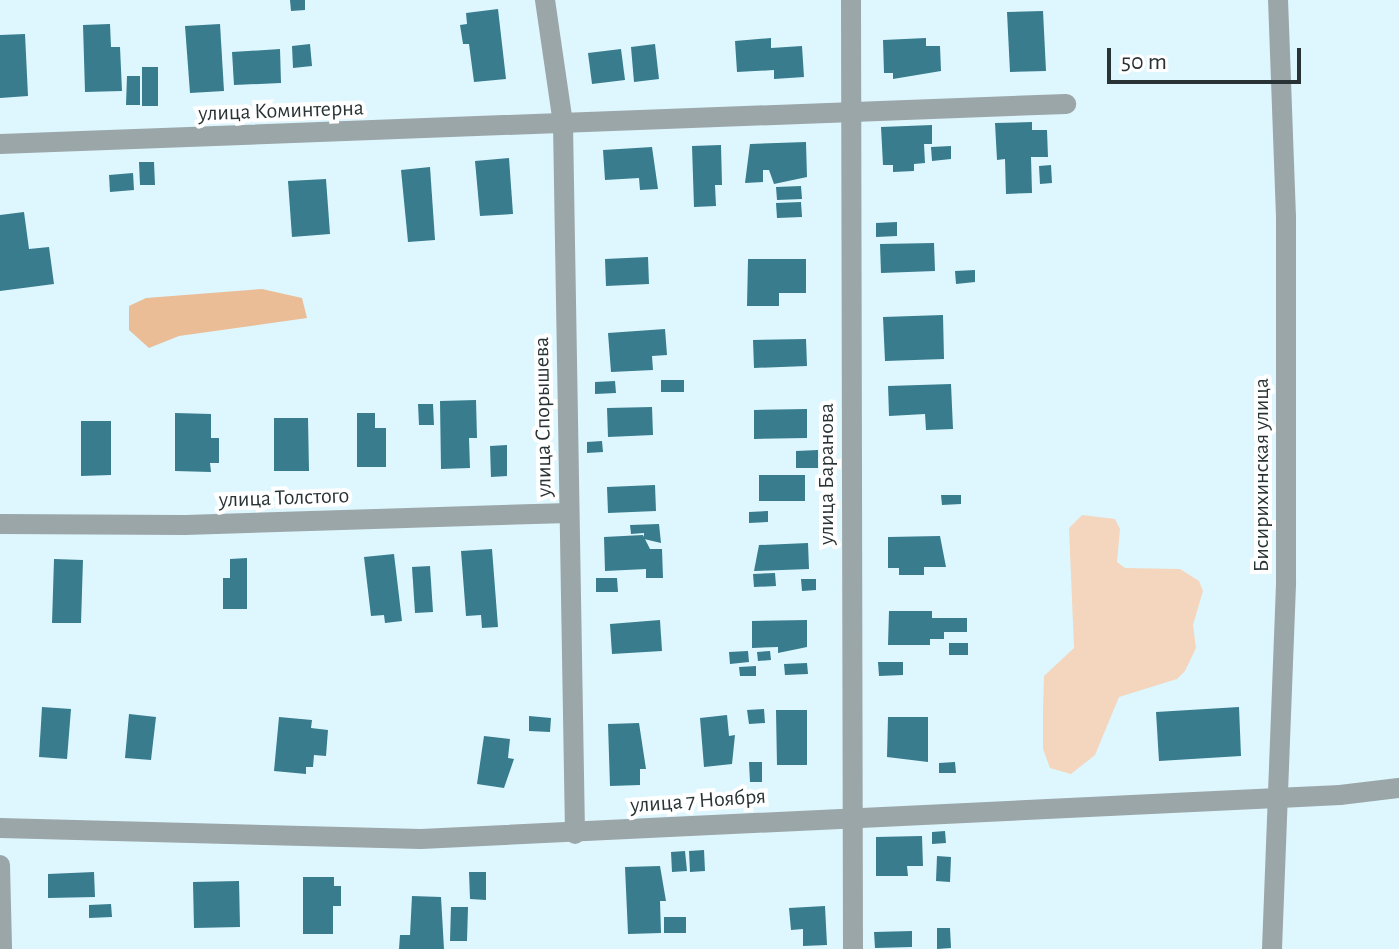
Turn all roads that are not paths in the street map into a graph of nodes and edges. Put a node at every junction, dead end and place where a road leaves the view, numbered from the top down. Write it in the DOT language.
graph roads {
  1 [pos="545,0"];
  2 [pos="851,0"];
  3 [pos="1278,0"];
  4 [pos="1066,104"];
  5 [pos="852,115"];
  6 [pos="563,124"];
  7 [pos="0,144"];
  8 [pos="569,513"];
  9 [pos="0,524"];
  10 [pos="1399,788"];
  11 [pos="1275,798"];
  12 [pos="851,815"];
  13 [pos="0,828"];
  14 [pos="575,834"];
  15 [pos="0,865"];
  16 [pos="2,949"];
  17 [pos="853,949"];
  18 [pos="1272,949"];
  1 -- 6 [label="street, улица Спорышева"];
  2 -- 5 [label="street, улица Баранова"];
  3 -- 11 [label="street, Бисирихинская улица"];
  4 -- 5 [label="street, улица Коминтерна"];
  5 -- 6 [label="street, улица Коминтерна"];
  5 -- 12 [label="street, улица Баранова"];
  6 -- 7 [label="street, улица Коминтерна"];
  6 -- 8 [label="street, улица Спорышева"];
  8 -- 9 [label="street, улица Толстого"];
  8 -- 14 [label="street, улица Спорышева"];
  10 -- 11 [label="street, улица 7 Ноября"];
  11 -- 12 [label="street, улица 7 Ноября"];
  11 -- 18 [label="street, Бисирихинская улица"];
  12 -- 14 [label="street, улица 7 Ноября"];
  12 -- 17 [label="street, улица Баранова"];
  13 -- 14 [label="street, улица 7 Ноября"];
  15 -- 16 [label="street"];
}
